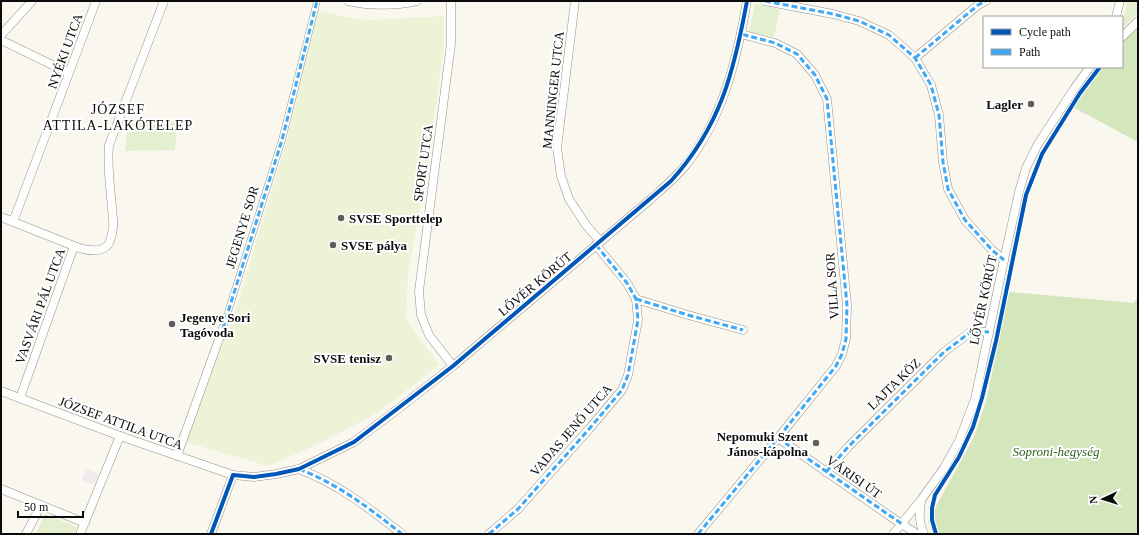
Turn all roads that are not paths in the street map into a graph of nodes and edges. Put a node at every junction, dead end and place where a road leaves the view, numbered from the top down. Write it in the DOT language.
graph roads {
  1 [pos="32,1"];
  2 [pos="96,1"];
  3 [pos="164,1"];
  4 [pos="317,1"];
  5 [pos="348,1"];
  6 [pos="417,1"];
  7 [pos="452,1"];
  8 [pos="575,1"];
  9 [pos="747,1"];
  10 [pos="765,1"];
  11 [pos="986,1"];
  12 [pos="1120,1"];
  13 [pos="1116,16"];
  14 [pos="1138,20"];
  15 [pos="741,34"];
  16 [pos="1,35"];
  17 [pos="1123,35"];
  18 [pos="1,40"];
  19 [pos="915,58"];
  20 [pos="1089,68"];
  21 [pos="69,73"];
  22 [pos="1,217"];
  23 [pos="13,222"];
  24 [pos="598,243"];
  25 [pos="74,246"];
  26 [pos="1004,260"];
  27 [pos="636,299"];
  28 [pos="223,328"];
  29 [pos="743,330"];
  30 [pos="989,332"];
  31 [pos="453,366"];
  32 [pos="1,391"];
  33 [pos="20,398"];
  34 [pos="120,436"];
  35 [pos="778,438"];
  36 [pos="177,456"];
  37 [pos="299,469"];
  38 [pos="826,472"];
  39 [pos="233,476"];
  40 [pos="1,489"];
  41 [pos="921,500"];
  42 [pos="41,505"];
  43 [pos="85,523"];
  44 [pos="902,524"];
  45 [pos="26,534"];
  46 [pos="80,534"];
  47 [pos="211,534"];
  48 [pos="402,534"];
  49 [pos="489,534"];
  50 [pos="698,534"];
  51 [pos="893,534"];
  52 [pos="917,534"];
  53 [pos="924,534"];
  1 -- 16 [label="street"];
  2 -- 21 [label="street, NYÉKI UTCA"];
  3 -- 25 [label="street, VASVÁRI PÁL UTCA"];
  4 -- 28 [label="street, JEGENYE SOR"];
  5 -- 6 [label="street"];
  7 -- 31 [label="street, SPORT UTCA"];
  8 -- 24 [label="street, MANNINGER UTCA"];
  9 -- 15 [label="street, LŐVÉR KÖRÚT"];
  10 -- 19 [label="street"];
  11 -- 19 [label="street"];
  12 -- 13 [label="street"];
  14 -- 17 [label="street"];
  15 -- 24 [label="street, LŐVÉR KÖRÚT"];
  15 -- 35 [label="street, VILLA SOR"];
  18 -- 21 [label="street"];
  19 -- 26 [label="street"];
  20 -- 26 [label="street, LŐVÉR KÖRÚT"];
  21 -- 23 [label="street, NYÉKI UTCA"];
  22 -- 23 [label="street"];
  23 -- 25 [label="street"];
  24 -- 27 [label="street, VADAS JENŐ UTCA"];
  24 -- 31 [label="street, LŐVÉR KÖRÚT"];
  25 -- 33 [label="street, VASVÁRI PÁL UTCA"];
  26 -- 30 [label="street, LŐVÉR KÖRÚT"];
  27 -- 29 [label="street"];
  27 -- 49 [label="street, VADAS JENŐ UTCA"];
  28 -- 36 [label="street, JEGENYE SOR"];
  30 -- 38 [label="street, LAJTA KÖZ"];
  30 -- 41 [label="street, LŐVÉR KÖRÚT"];
  31 -- 37 [label="street, LŐVÉR KÖRÚT"];
  32 -- 33 [label="street, JÓZSEF ATTILA UTCA"];
  33 -- 34 [label="street, JÓZSEF ATTILA UTCA"];
  34 -- 36 [label="street, JÓZSEF ATTILA UTCA"];
  34 -- 43 [label="street"];
  35 -- 38 [label="street, VÁRISI ÚT"];
  35 -- 50 [label="street, VILLA SOR"];
  36 -- 39 [label="street, JÓZSEF ATTILA UTCA"];
  37 -- 39 [label="street, LŐVÉR KÖRÚT"];
  37 -- 48 [label="street"];
  38 -- 44 [label="street, VÁRISI ÚT"];
  39 -- 47 [label="street"];
  40 -- 42 [label="street"];
  41 -- 44 [label="street, LŐVÉR KÖRÚT"];
  41 -- 53 [label="street"];
  42 -- 43 [label="street"];
  42 -- 45 [label="street"];
  43 -- 46 [label="street"];
  44 -- 51 [label="street, LŐVÉR KÖRÚT"];
  44 -- 52 [label="street, VÁRISI ÚT"];
}
